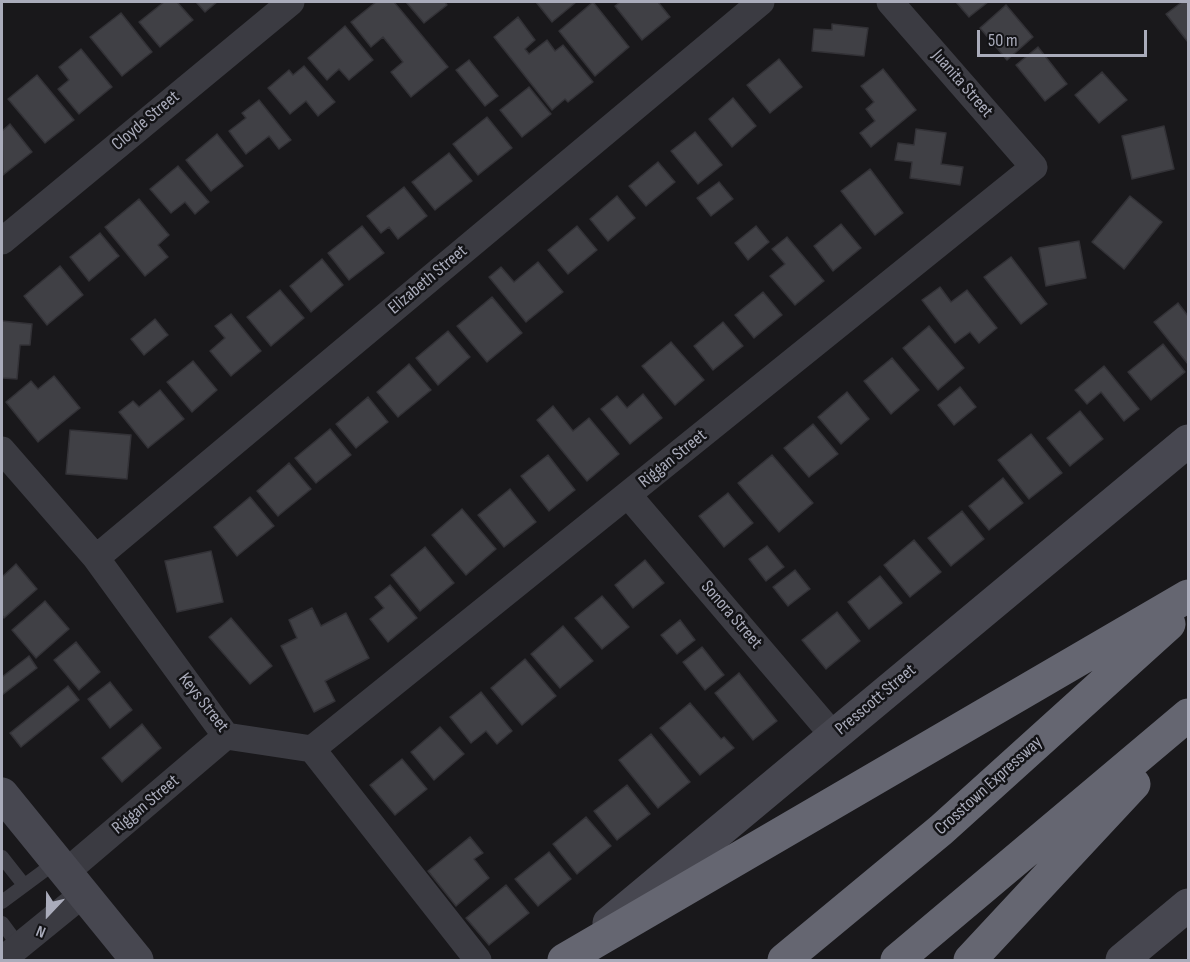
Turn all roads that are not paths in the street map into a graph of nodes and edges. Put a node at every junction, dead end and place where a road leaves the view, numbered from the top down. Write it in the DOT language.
graph roads {
  1 [pos="291,2"];
  2 [pos="761,2"];
  3 [pos="890,2"];
  4 [pos="1034,167"];
  5 [pos="2,241"];
  6 [pos="1188,441"];
  7 [pos="2,450"];
  8 [pos="628,495"];
  9 [pos="96,558"];
  10 [pos="1188,596"];
  11 [pos="1188,606"];
  12 [pos="1188,715"];
  13 [pos="1188,725"];
  14 [pos="833,735"];
  15 [pos="226,736"];
  16 [pos="312,748"];
  17 [pos="3,799"];
  18 [pos="2,857"];
  19 [pos="68,876"];
  20 [pos="24,885"];
  21 [pos="2,902"];
  22 [pos="1188,905"];
  23 [pos="2,923"];
  24 [pos="11,953"];
  25 [pos="137,960"];
  26 [pos="477,960"];
  27 [pos="564,960"];
  28 [pos="784,960"];
  29 [pos="897,960"];
  30 [pos="970,960"];
  31 [pos="1122,960"];
  1 -- 5 [label="street, Cloyde Street"];
  2 -- 9 [label="street, Elizabeth Street"];
  3 -- 4 [label="street, Juanita Street"];
  4 -- 8 [label="street, Riggan Street"];
  6 -- 14 [label="main road, Presscott Street"];
  7 -- 9 [label="street, Keys Street"];
  8 -- 14 [label="street, Sonora Street"];
  8 -- 16 [label="street, Riggan Street"];
  9 -- 15 [label="street, Keys Street"];
  10 -- 27 [label="highway"];
  11 -- 28 [label="highway, Crosstown Expressway"];
  12 -- 29 [label="highway"];
  13 -- 30 [label="highway"];
  14 -- 27 [label="main road, Presscott Street"];
  15 -- 16 [label="street, Keys Street"];
  15 -- 19 [label="street, Riggan Street"];
  16 -- 26 [label="street"];
  17 -- 19 [label="main road"];
  18 -- 20 [label="lane"];
  19 -- 20 [label="lane"];
  19 -- 24 [label="street, Riggan Street"];
  19 -- 25 [label="main road"];
  20 -- 21 [label="lane"];
  22 -- 31 [label="main road"];
  23 -- 24 [label="lane"];
}
